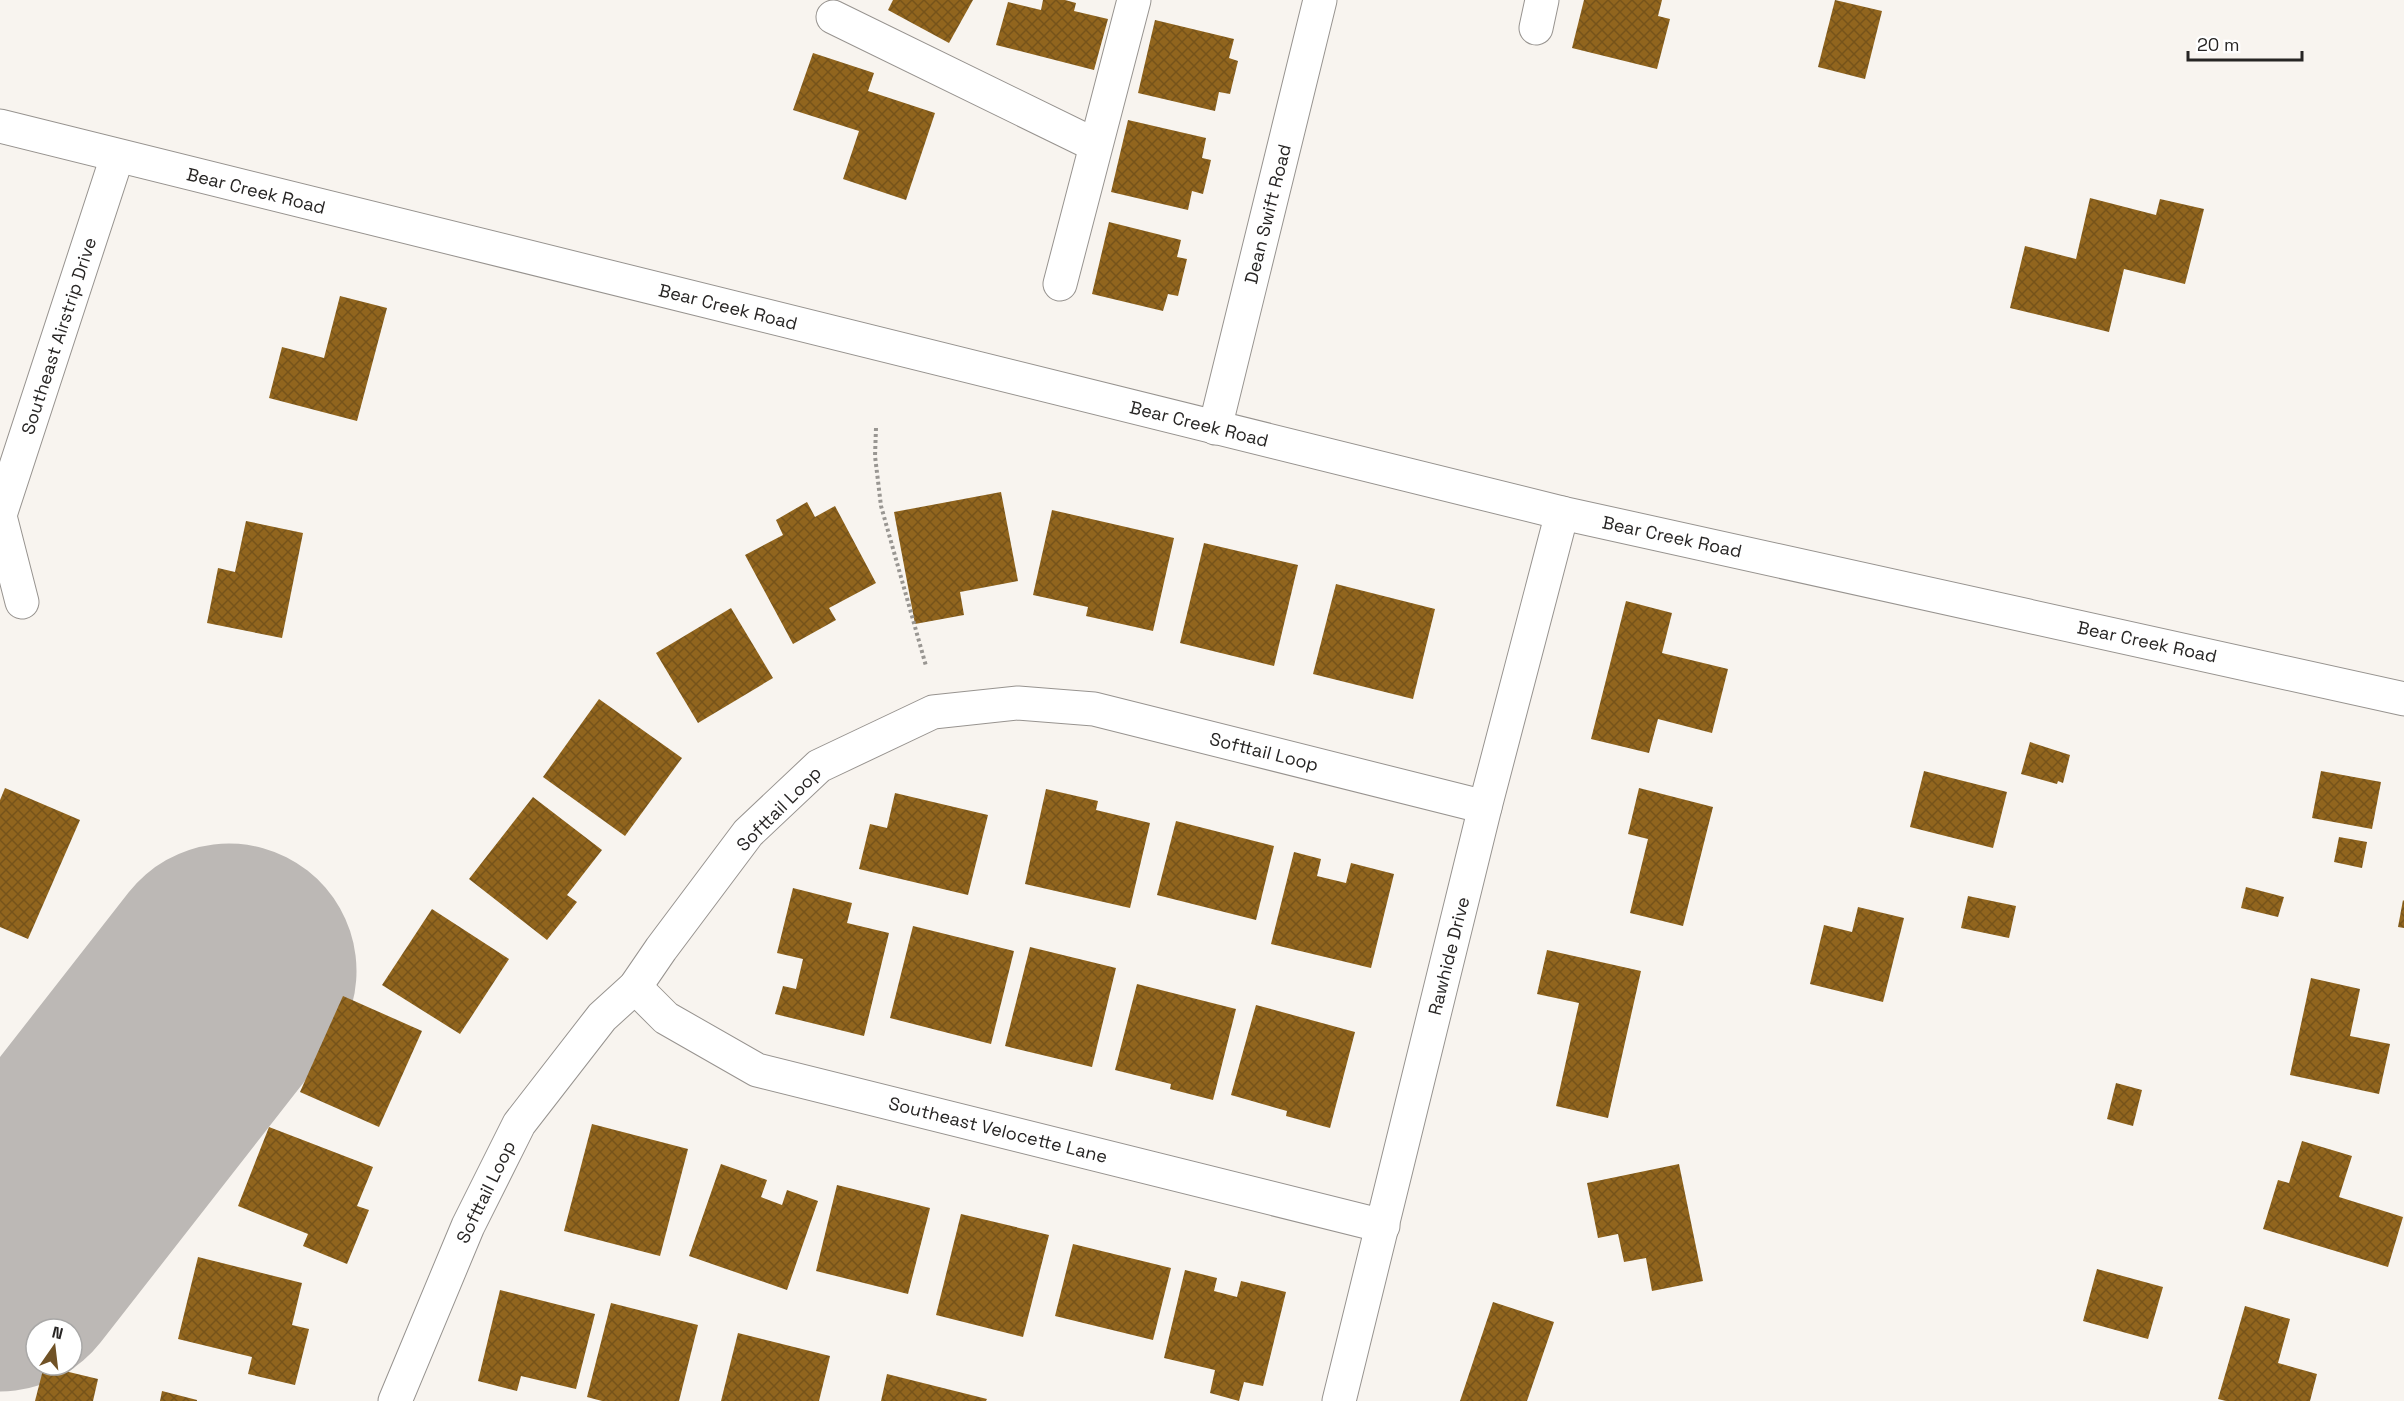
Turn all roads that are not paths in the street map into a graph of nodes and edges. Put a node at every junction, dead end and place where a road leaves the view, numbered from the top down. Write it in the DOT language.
graph roads {
  1 [pos="1134,0"];
  2 [pos="1320,0"];
  3 [pos="833,17"];
  4 [pos="0,126"];
  5 [pos="1095,145"];
  6 [pos="117,157"];
  7 [pos="1060,284"];
  8 [pos="1215,428"];
  9 [pos="1562,513"];
  10 [pos="0,515"];
  11 [pos="22,602"];
  12 [pos="2404,699"];
  13 [pos="1485,807"];
  14 [pos="635,987"];
  15 [pos="1383,1226"];
  16 [pos="396,1401"];
  17 [pos="1339,1401"];
  1 -- 5 [label="street"];
  2 -- 8 [label="street, Dean Swift Road"];
  3 -- 5 [label="street"];
  4 -- 6 [label="street, Bear Creek Road"];
  5 -- 7 [label="street"];
  6 -- 8 [label="street, Bear Creek Road"];
  6 -- 10 [label="street, Southeast Airstrip Drive"];
  8 -- 9 [label="street, Bear Creek Road"];
  9 -- 12 [label="street, Bear Creek Road"];
  9 -- 13 [label="street, Rawhide Drive"];
  10 -- 11 [label="street, Southeast Airstrip Drive"];
  13 -- 14 [label="street, Softtail Loop"];
  13 -- 15 [label="street, Rawhide Drive"];
  14 -- 15 [label="street, Southeast Velocette Lane"];
  14 -- 16 [label="street, Softtail Loop"];
  15 -- 17 [label="street, Rawhide Drive"];
}
